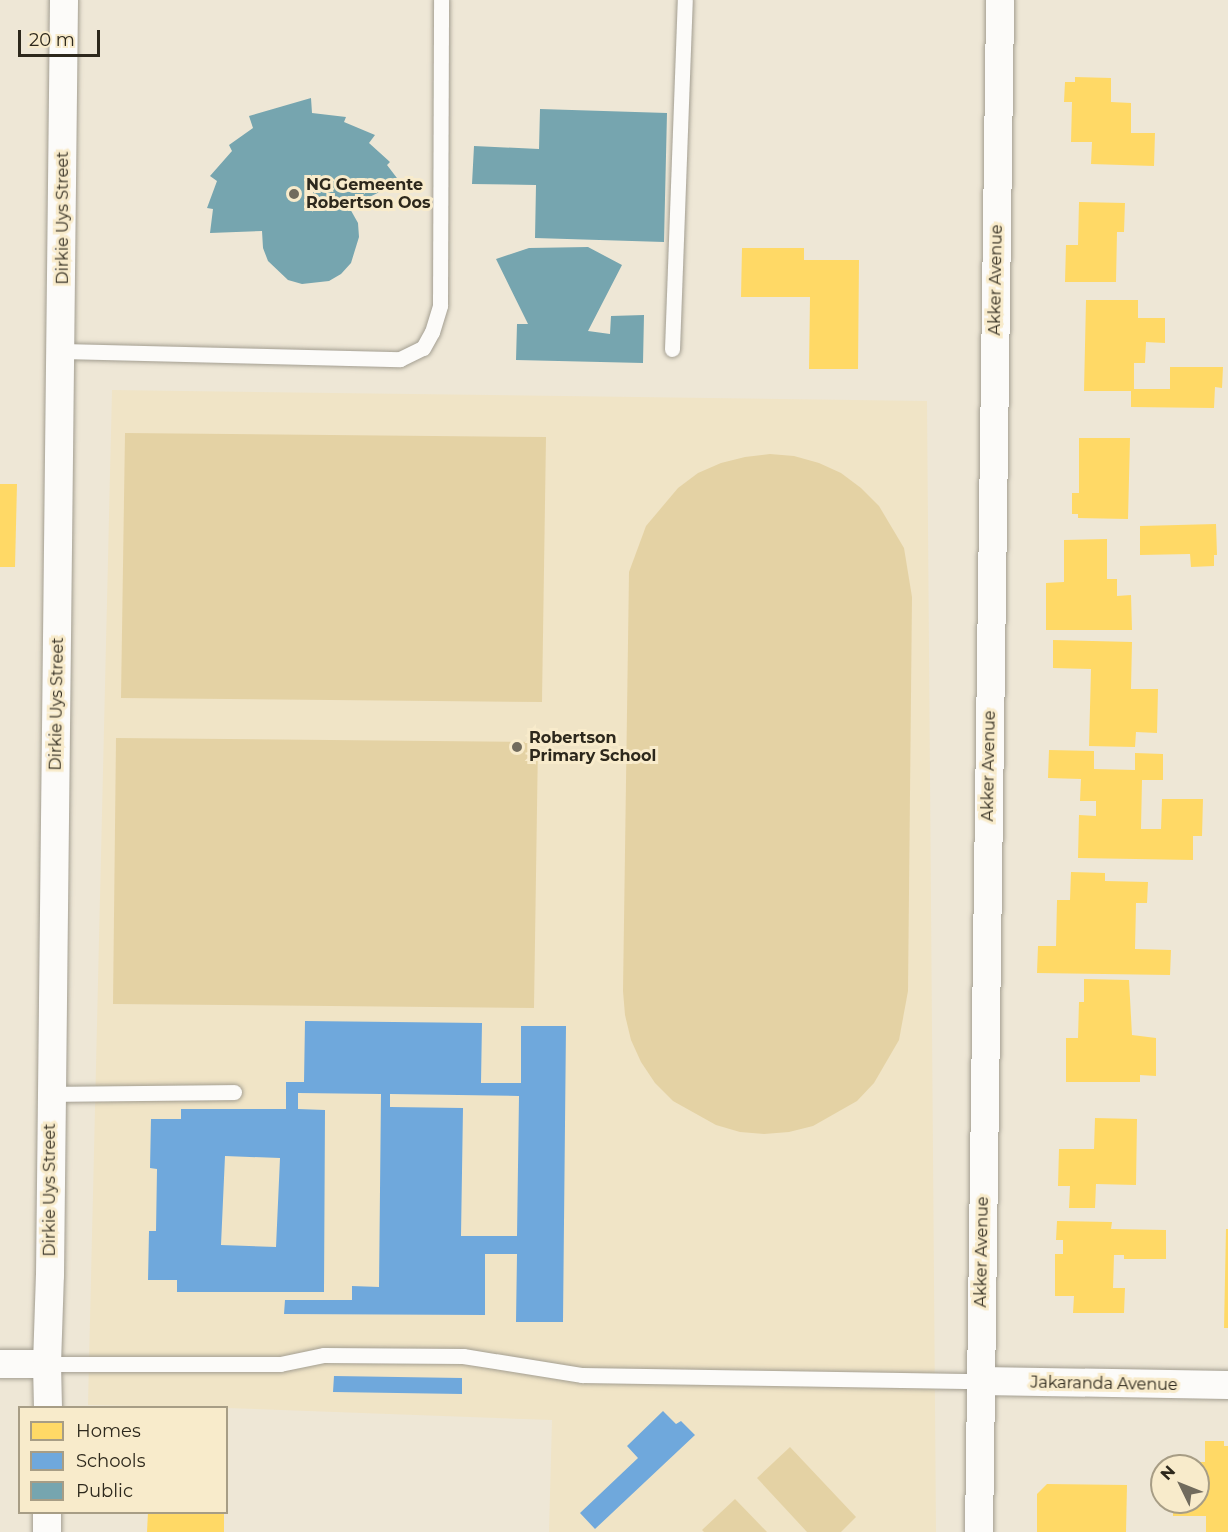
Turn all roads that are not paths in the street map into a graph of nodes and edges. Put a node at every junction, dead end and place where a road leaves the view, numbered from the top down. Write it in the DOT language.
graph roads {
  1 [pos="64,0"];
  2 [pos="441,0"];
  3 [pos="685,0"];
  4 [pos="1000,0"];
  5 [pos="672,349"];
  6 [pos="62,351"];
  7 [pos="234,1092"];
  8 [pos="51,1094"];
  9 [pos="0,1364"];
  10 [pos="47,1364"];
  11 [pos="981,1381"];
  12 [pos="1228,1385"];
  13 [pos="48,1406"];
  14 [pos="47,1514"];
  15 [pos="47,1532"];
  16 [pos="979,1532"];
  1 -- 6 [label="street, Dirkie Uys Street"];
  2 -- 6 [label="lane"];
  3 -- 5 [label="lane"];
  4 -- 11 [label="street, Akker Avenue"];
  6 -- 8 [label="street, Dirkie Uys Street"];
  7 -- 8 [label="lane"];
  8 -- 10 [label="street, Dirkie Uys Street"];
  9 -- 10 [label="street"];
  10 -- 11 [label="lane"];
  10 -- 13 [label="street, Dirkie Uys Street"];
  11 -- 12 [label="street, Jakaranda Avenue"];
  11 -- 16 [label="street, Akker Avenue"];
  14 -- 15 [label="street"];
}
